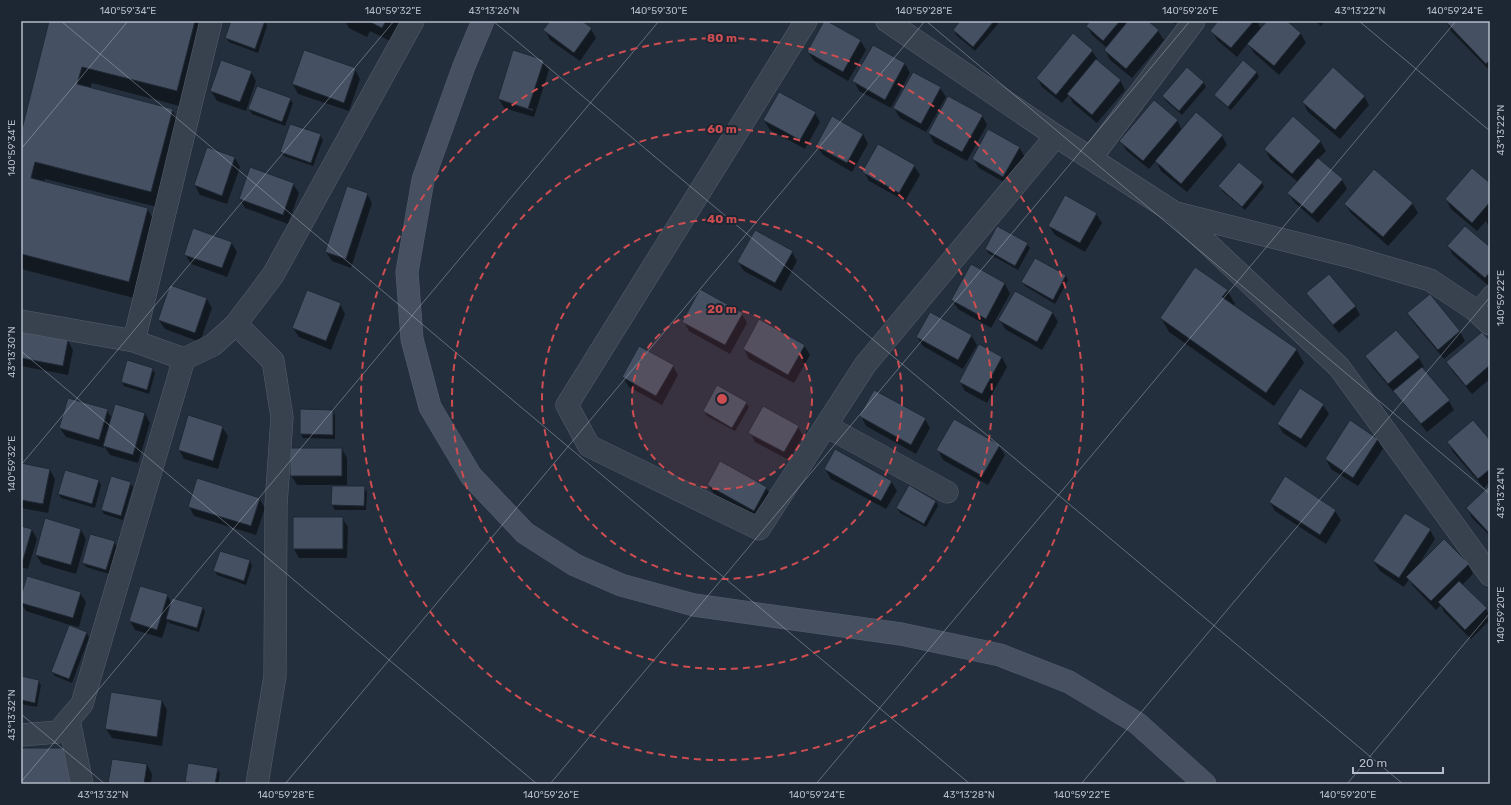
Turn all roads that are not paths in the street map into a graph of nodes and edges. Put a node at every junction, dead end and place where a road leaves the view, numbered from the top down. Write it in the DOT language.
graph roads {
  1 [pos="211,21"];
  2 [pos="413,21"];
  3 [pos="484,21"];
  4 [pos="806,21"];
  5 [pos="887,21"];
  6 [pos="1194,21"];
  7 [pos="1056,136"];
  8 [pos="1091,158"];
  9 [pos="1175,213"];
  10 [pos="1490,292"];
  11 [pos="1482,317"];
  12 [pos="21,321"];
  13 [pos="236,324"];
  14 [pos="134,341"];
  15 [pos="184,359"];
  16 [pos="826,426"];
  17 [pos="947,492"];
  18 [pos="1490,575"];
  19 [pos="69,720"];
  20 [pos="21,734"];
  21 [pos="82,784"];
  22 [pos="257,784"];
  23 [pos="1205,784"];
  1 -- 14 [label="street"];
  2 -- 13 [label="street"];
  3 -- 23 [label="street"];
  4 -- 16 [label="street"];
  5 -- 7 [label="street"];
  6 -- 8 [label="street"];
  7 -- 8 [label="street"];
  7 -- 16 [label="street"];
  8 -- 9 [label="street"];
  9 -- 11 [label="street"];
  9 -- 18 [label="street"];
  10 -- 11 [label="lane"];
  12 -- 14 [label="street"];
  13 -- 15 [label="street"];
  13 -- 22 [label="street"];
  14 -- 15 [label="street"];
  15 -- 19 [label="street"];
  16 -- 17 [label="street"];
  19 -- 20 [label="street"];
  19 -- 21 [label="street"];
}
